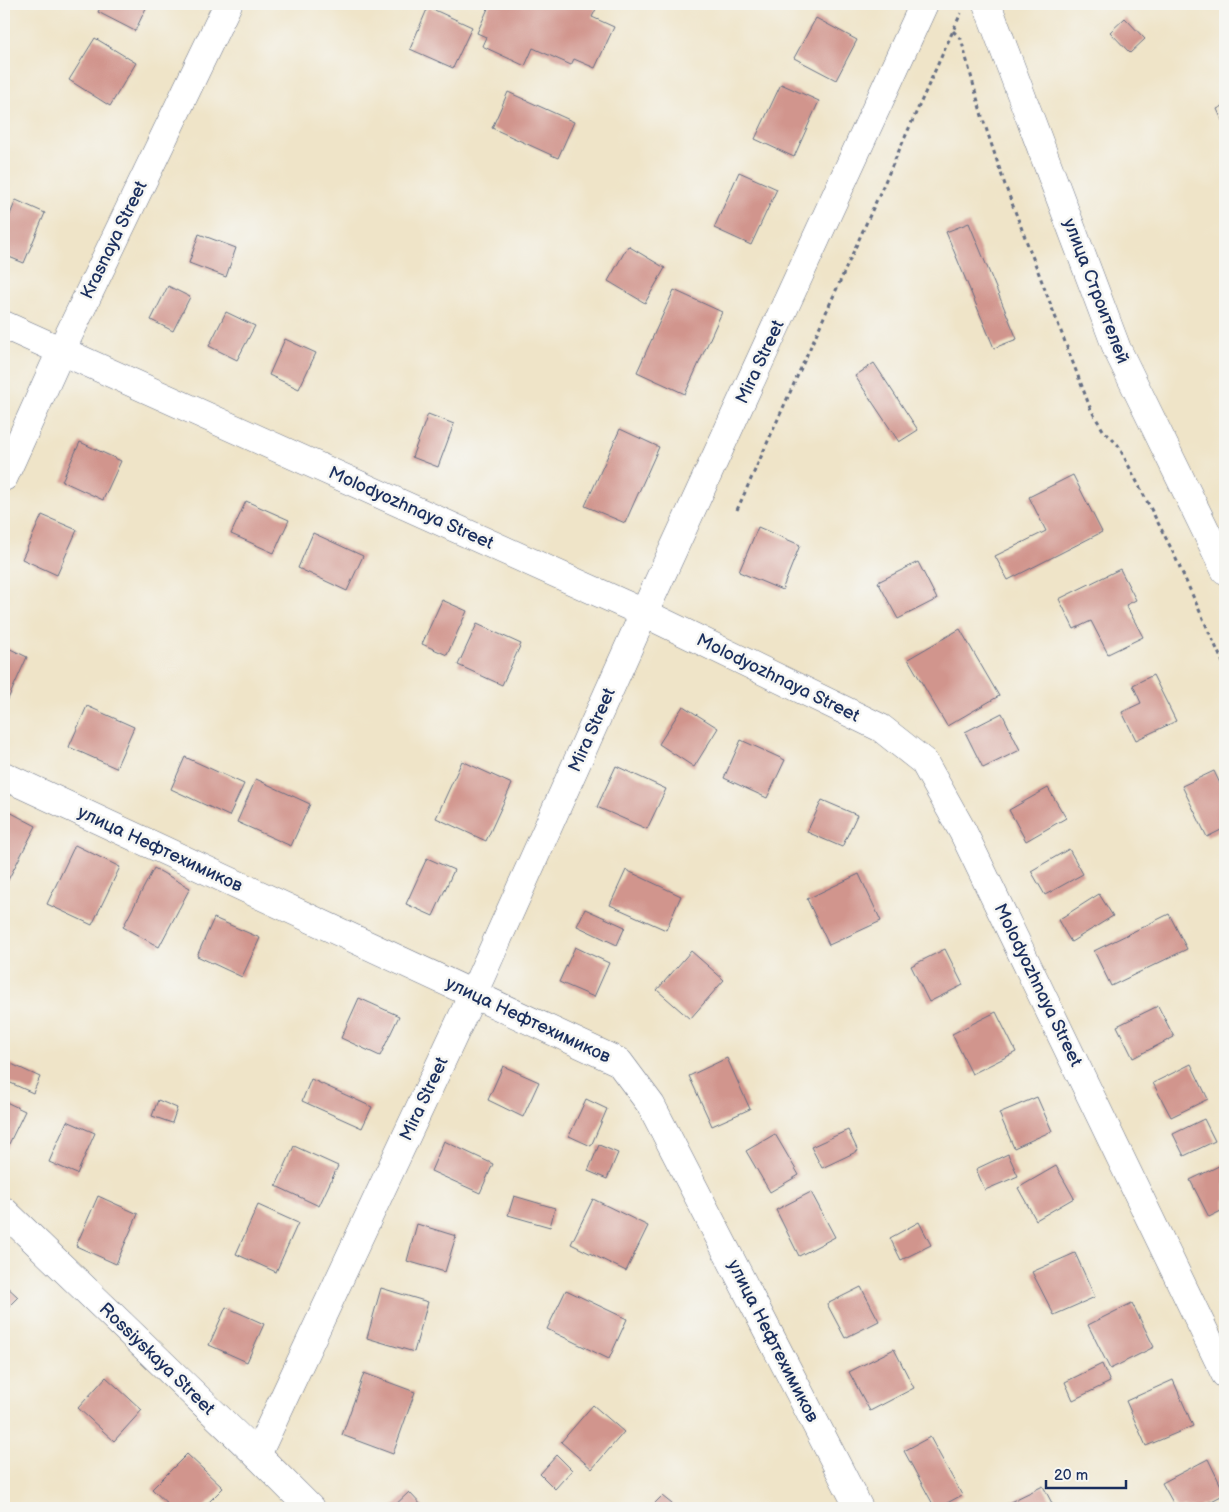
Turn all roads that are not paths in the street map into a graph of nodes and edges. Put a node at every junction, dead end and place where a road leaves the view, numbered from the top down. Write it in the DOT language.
graph roads {
  1 [pos="228,4"];
  2 [pos="924,4"];
  3 [pos="988,4"];
  4 [pos="4,325"];
  5 [pos="61,351"];
  6 [pos="4,477"];
  7 [pos="1225,570"];
  8 [pos="644,613"];
  9 [pos="4,776"];
  10 [pos="473,994"];
  11 [pos="4,1211"];
  12 [pos="1225,1374"];
  13 [pos="257,1455"];
  14 [pos="310,1508"];
  15 [pos="859,1508"];
  1 -- 5 [label="street, Krasnaya Street"];
  2 -- 8 [label="street, Mira Street"];
  3 -- 7 [label="street, улица Строителей"];
  4 -- 5 [label="street, Molodyozhnaya Street"];
  5 -- 6 [label="street, Krasnaya Street"];
  5 -- 8 [label="street, Molodyozhnaya Street"];
  8 -- 10 [label="street, Mira Street"];
  8 -- 12 [label="street, Molodyozhnaya Street"];
  9 -- 10 [label="street, улица Нефтехимиков"];
  10 -- 13 [label="street, Mira Street"];
  10 -- 15 [label="street, улица Нефтехимиков"];
  11 -- 13 [label="street, Rossiyskaya Street"];
  13 -- 14 [label="street, Rossiyskaya Street"];
}
